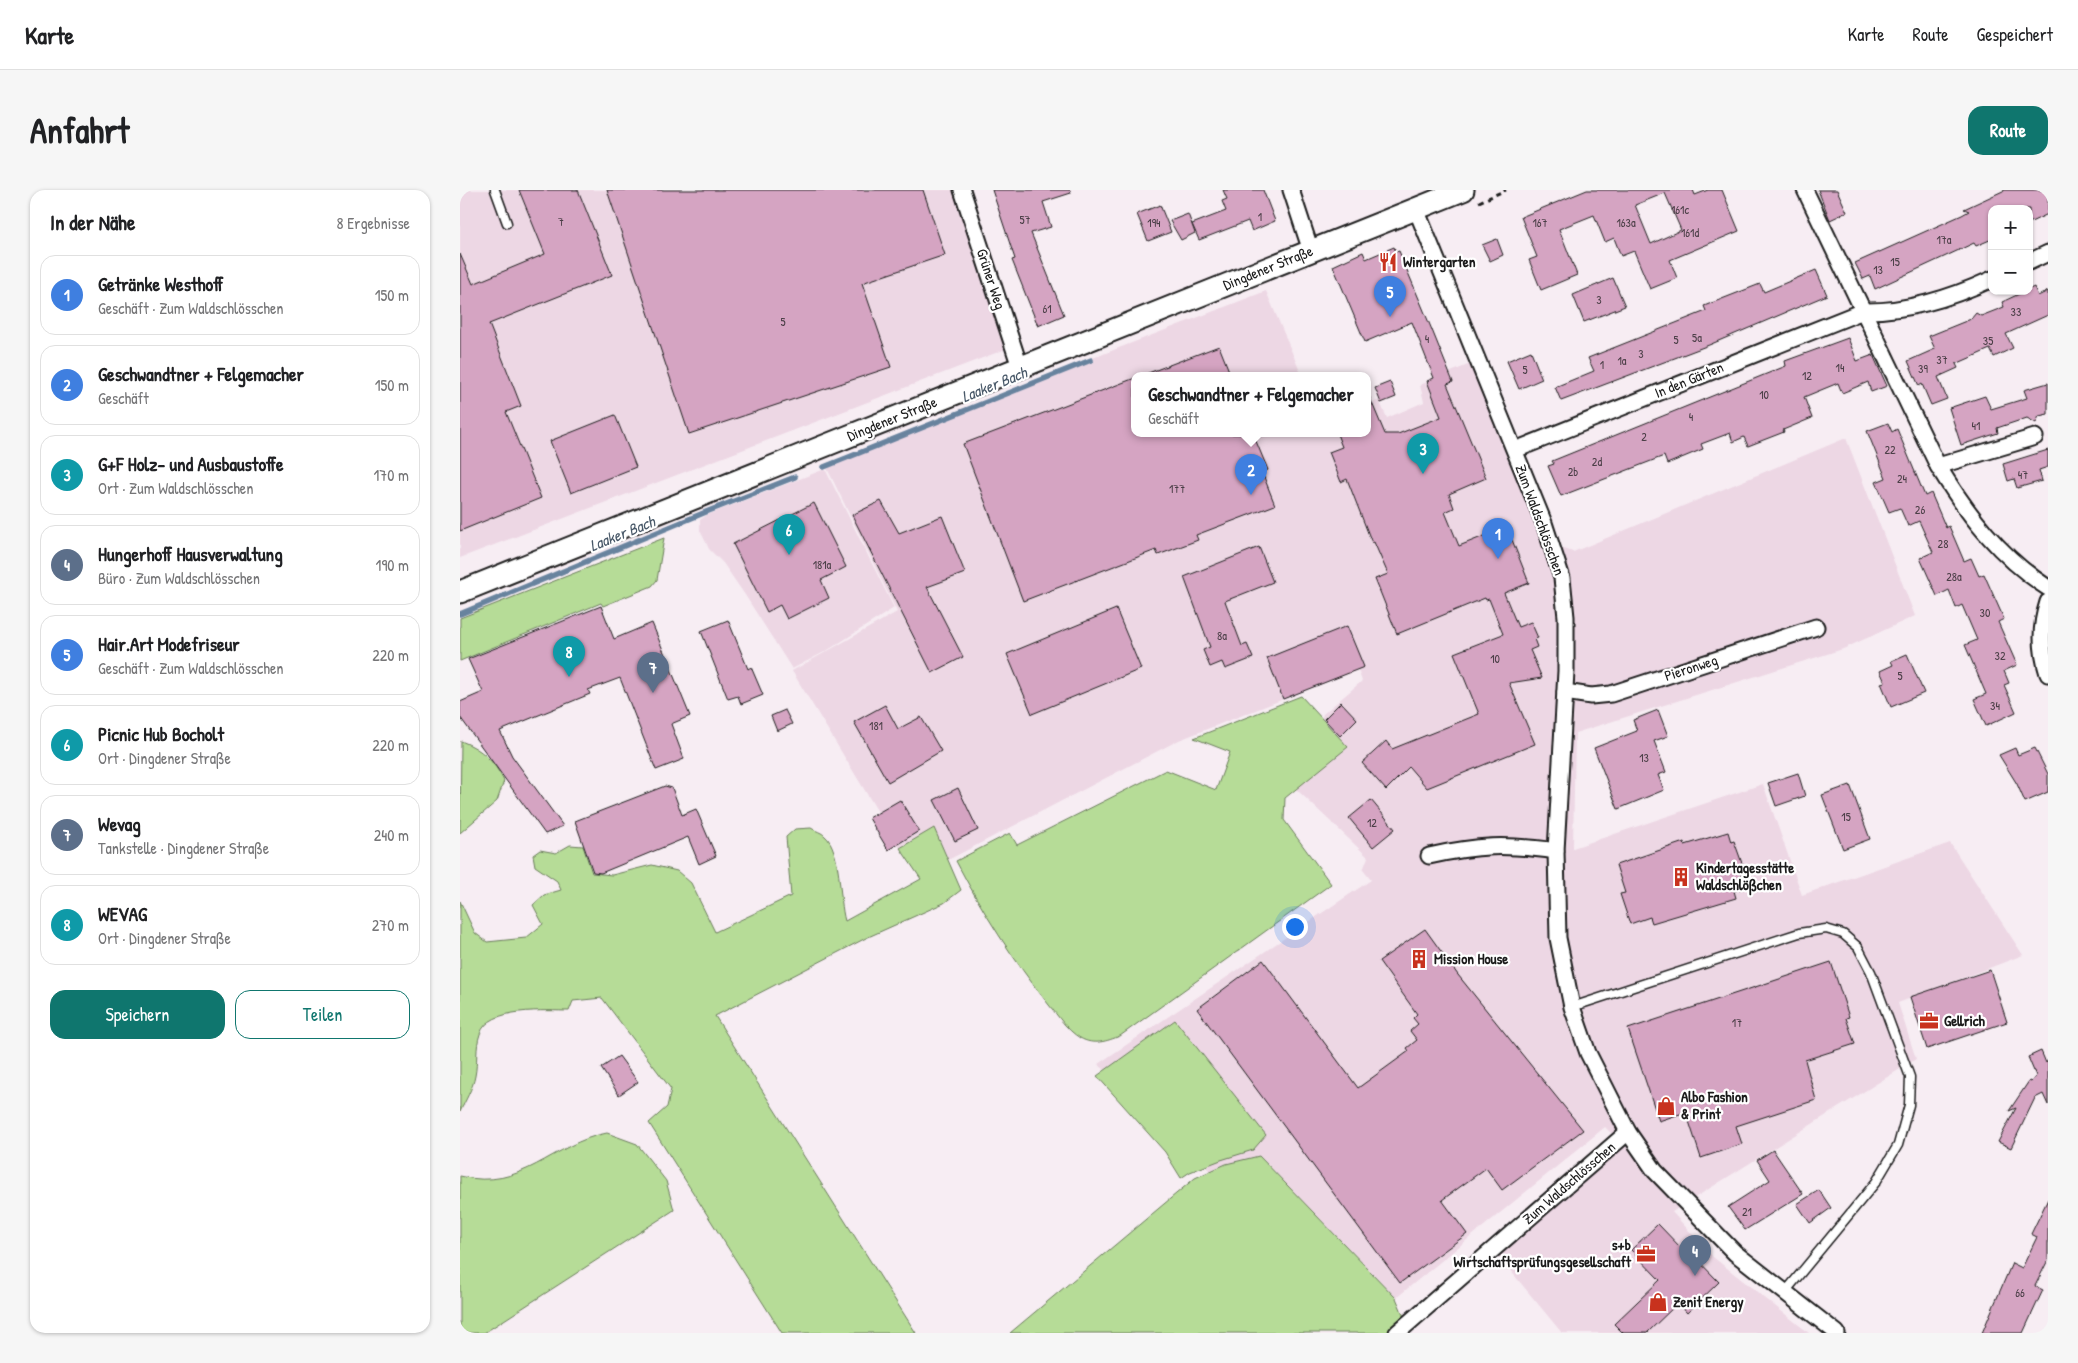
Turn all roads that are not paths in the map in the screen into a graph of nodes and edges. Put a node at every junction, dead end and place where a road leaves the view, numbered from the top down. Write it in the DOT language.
graph roads {
  1 [pos="495,190"];
  2 [pos="962,190"];
  3 [pos="1291,190"];
  4 [pos="1463,190"];
  5 [pos="1805,190"];
  6 [pos="1416,209"];
  7 [pos="507,224"];
  8 [pos="1311,251"];
  9 [pos="2048,253"];
  10 [pos="2033,260"];
  11 [pos="1988,281"];
  12 [pos="1863,311"];
  13 [pos="1020,368"];
  14 [pos="2035,437"];
  15 [pos="1515,450"];
  16 [pos="1938,466"];
  17 [pos="2048,588"];
  18 [pos="460,592"];
  19 [pos="2048,602"];
  20 [pos="1816,627"];
  21 [pos="2048,674"];
  22 [pos="1565,692"];
  23 [pos="1556,851"];
  24 [pos="1429,856"];
  25 [pos="1572,1007"];
  26 [pos="1628,1132"];
  27 [pos="1786,1291"];
  28 [pos="1397,1333"];
  29 [pos="1837,1333"];
  1 -- 7 [label="lane"];
  2 -- 13 [label="street, Grüner Weg"];
  3 -- 8 [label="street"];
  4 -- 6 [label="main road, Dingdener Straße"];
  5 -- 12 [label="street"];
  6 -- 8 [label="main road, Dingdener Straße"];
  6 -- 15 [label="street, Zum Waldschlösschen"];
  8 -- 13 [label="main road, Dingdener Straße"];
  9 -- 10 [label="street"];
  11 -- 12 [label="street, In den Gärten"];
  12 -- 15 [label="street, In den Gärten"];
  12 -- 16 [label="street"];
  13 -- 18 [label="main road, Dingdener Straße"];
  14 -- 16 [label="street"];
  15 -- 22 [label="street, Zum Waldschlösschen"];
  16 -- 17 [label="street"];
  19 -- 21 [label="street"];
  20 -- 22 [label="street, Pieronweg"];
  22 -- 23 [label="street, Zum Waldschlösschen"];
  23 -- 24 [label="street"];
  23 -- 25 [label="street, Zum Waldschlösschen"];
  25 -- 26 [label="street, Zum Waldschlösschen"];
  25 -- 27 [label="lane"];
  26 -- 27 [label="street, Zum Waldschlösschen"];
  26 -- 28 [label="street, Zum Waldschlösschen"];
  27 -- 29 [label="street, Zum Waldschlösschen"];
}
